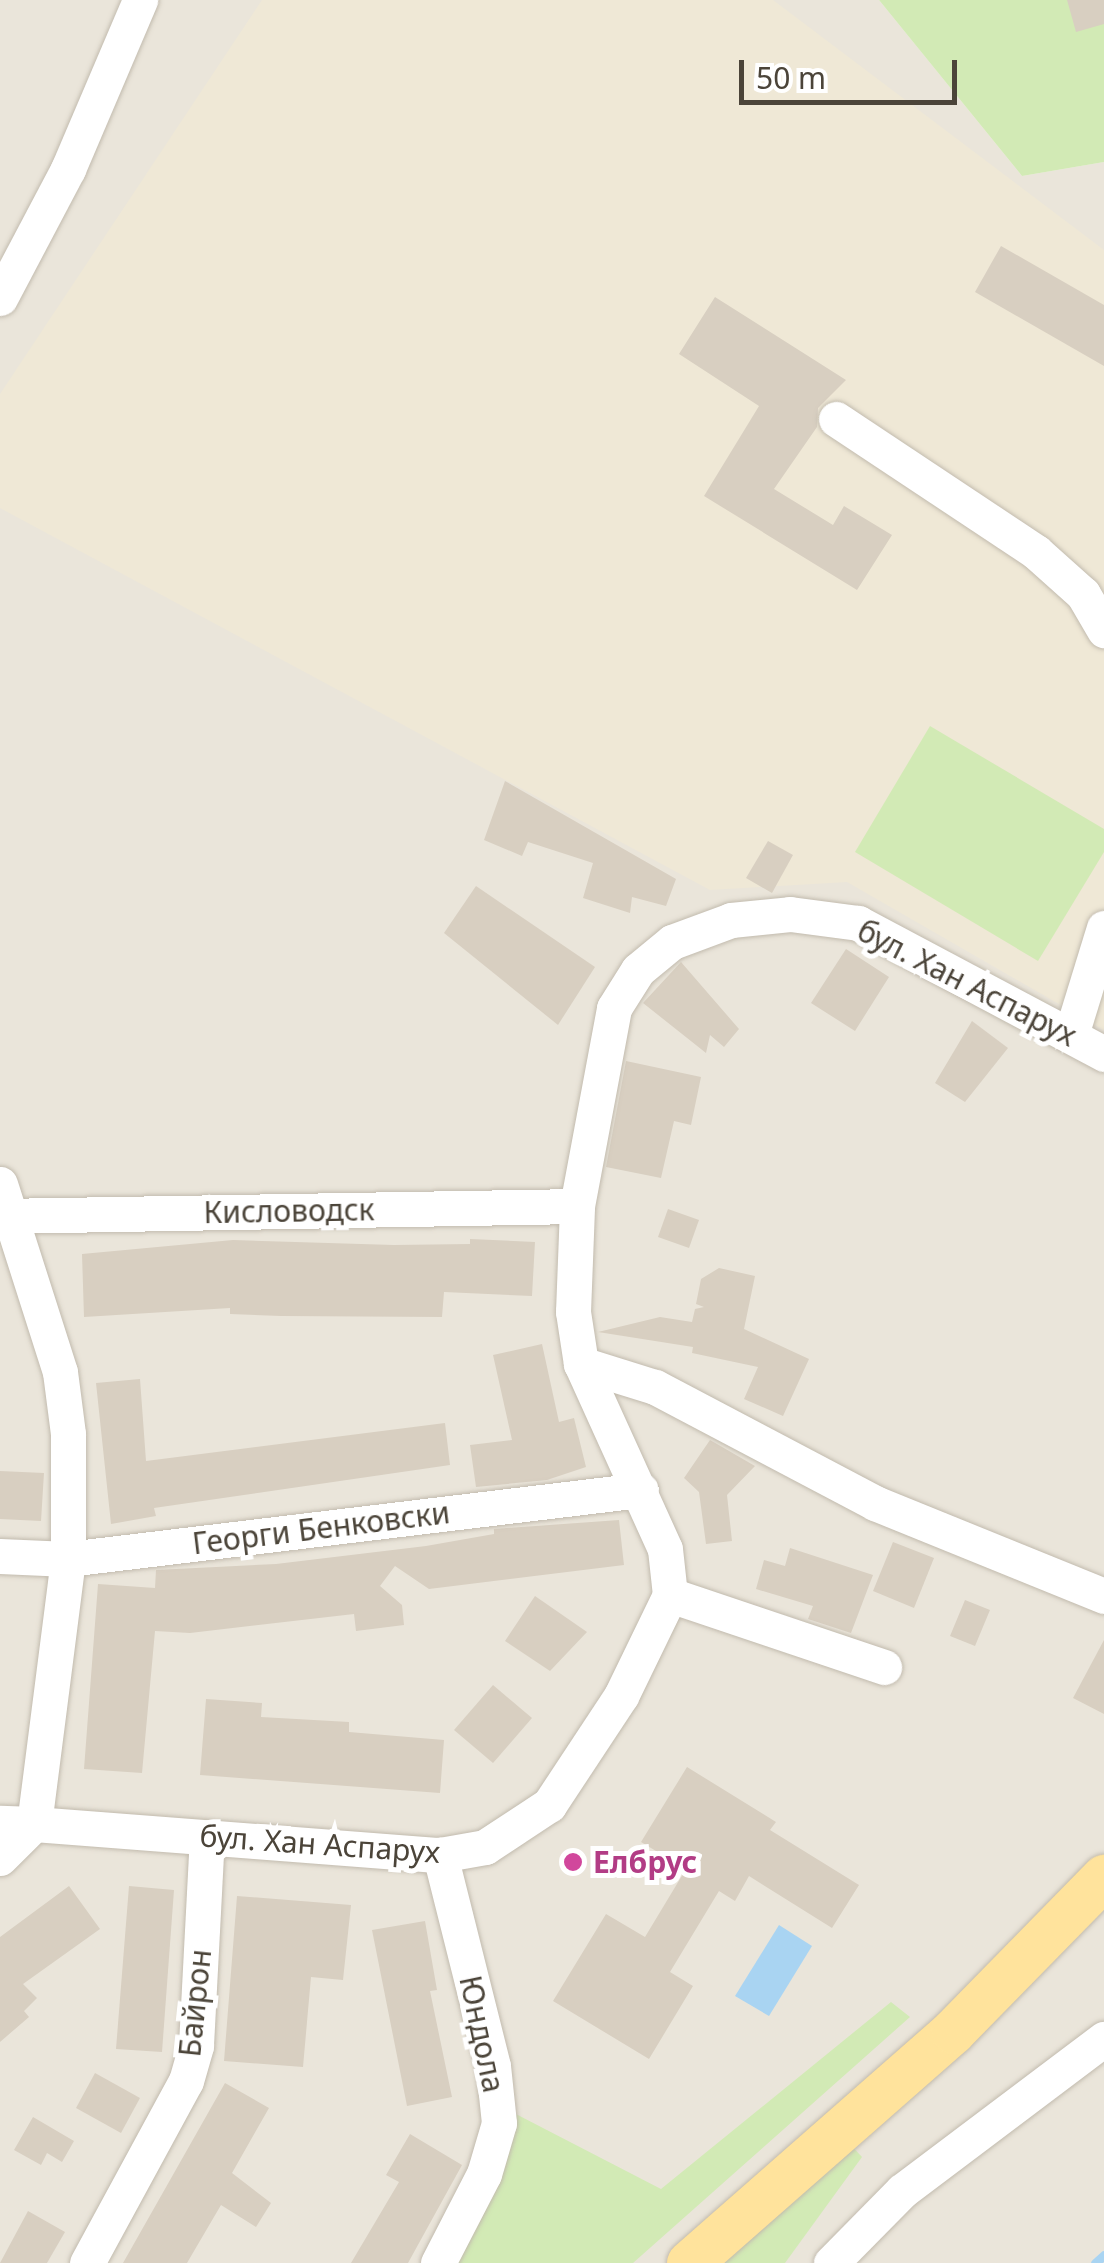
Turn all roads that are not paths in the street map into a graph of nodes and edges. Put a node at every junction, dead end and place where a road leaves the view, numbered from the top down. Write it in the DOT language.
graph roads {
  1 [pos="140,0"];
  2 [pos="0,298"];
  3 [pos="836,418"];
  4 [pos="1104,630"];
  5 [pos="1104,928"];
  6 [pos="1071,1035"];
  7 [pos="1104,1054"];
  8 [pos="3,1205"];
  9 [pos="577,1206"];
  10 [pos="581,1364"];
  11 [pos="640,1490"];
  12 [pos="0,1556"];
  13 [pos="68,1559"];
  14 [pos="670,1595"];
  15 [pos="1104,1596"];
  16 [pos="884,1666"];
  17 [pos="17,1824"];
  18 [pos="207,1838"];
  19 [pos="440,1856"];
  20 [pos="0,1858"];
  21 [pos="1104,1877"];
  22 [pos="1104,2039"];
  23 [pos="88,2263"];
  24 [pos="438,2263"];
  25 [pos="689,2263"];
  26 [pos="831,2263"];
  1 -- 2 [label="street"];
  3 -- 4 [label="street"];
  5 -- 6 [label="street"];
  6 -- 7 [label="street, бул. Хан Аспарух"];
  6 -- 9 [label="street, бул. Хан Аспарух"];
  8 -- 9 [label="street, Кисловодск"];
  8 -- 13 [label="street"];
  9 -- 10 [label="street, бул. Хан Аспарух"];
  10 -- 11 [label="street, бул. Хан Аспарух"];
  10 -- 15 [label="street"];
  11 -- 13 [label="street, Георги Бенковски"];
  11 -- 14 [label="street, бул. Хан Аспарух"];
  12 -- 13 [label="street, Георги Бенковски"];
  13 -- 17 [label="street"];
  14 -- 16 [label="street"];
  14 -- 19 [label="street, бул. Хан Аспарух"];
  17 -- 18 [label="street, бул. Хан Аспарух"];
  17 -- 20 [label="street"];
  18 -- 19 [label="street, бул. Хан Аспарух"];
  18 -- 23 [label="street, Байрон"];
  19 -- 24 [label="street, Юндола"];
  21 -- 25 [label="main road"];
  22 -- 26 [label="street"];
}
